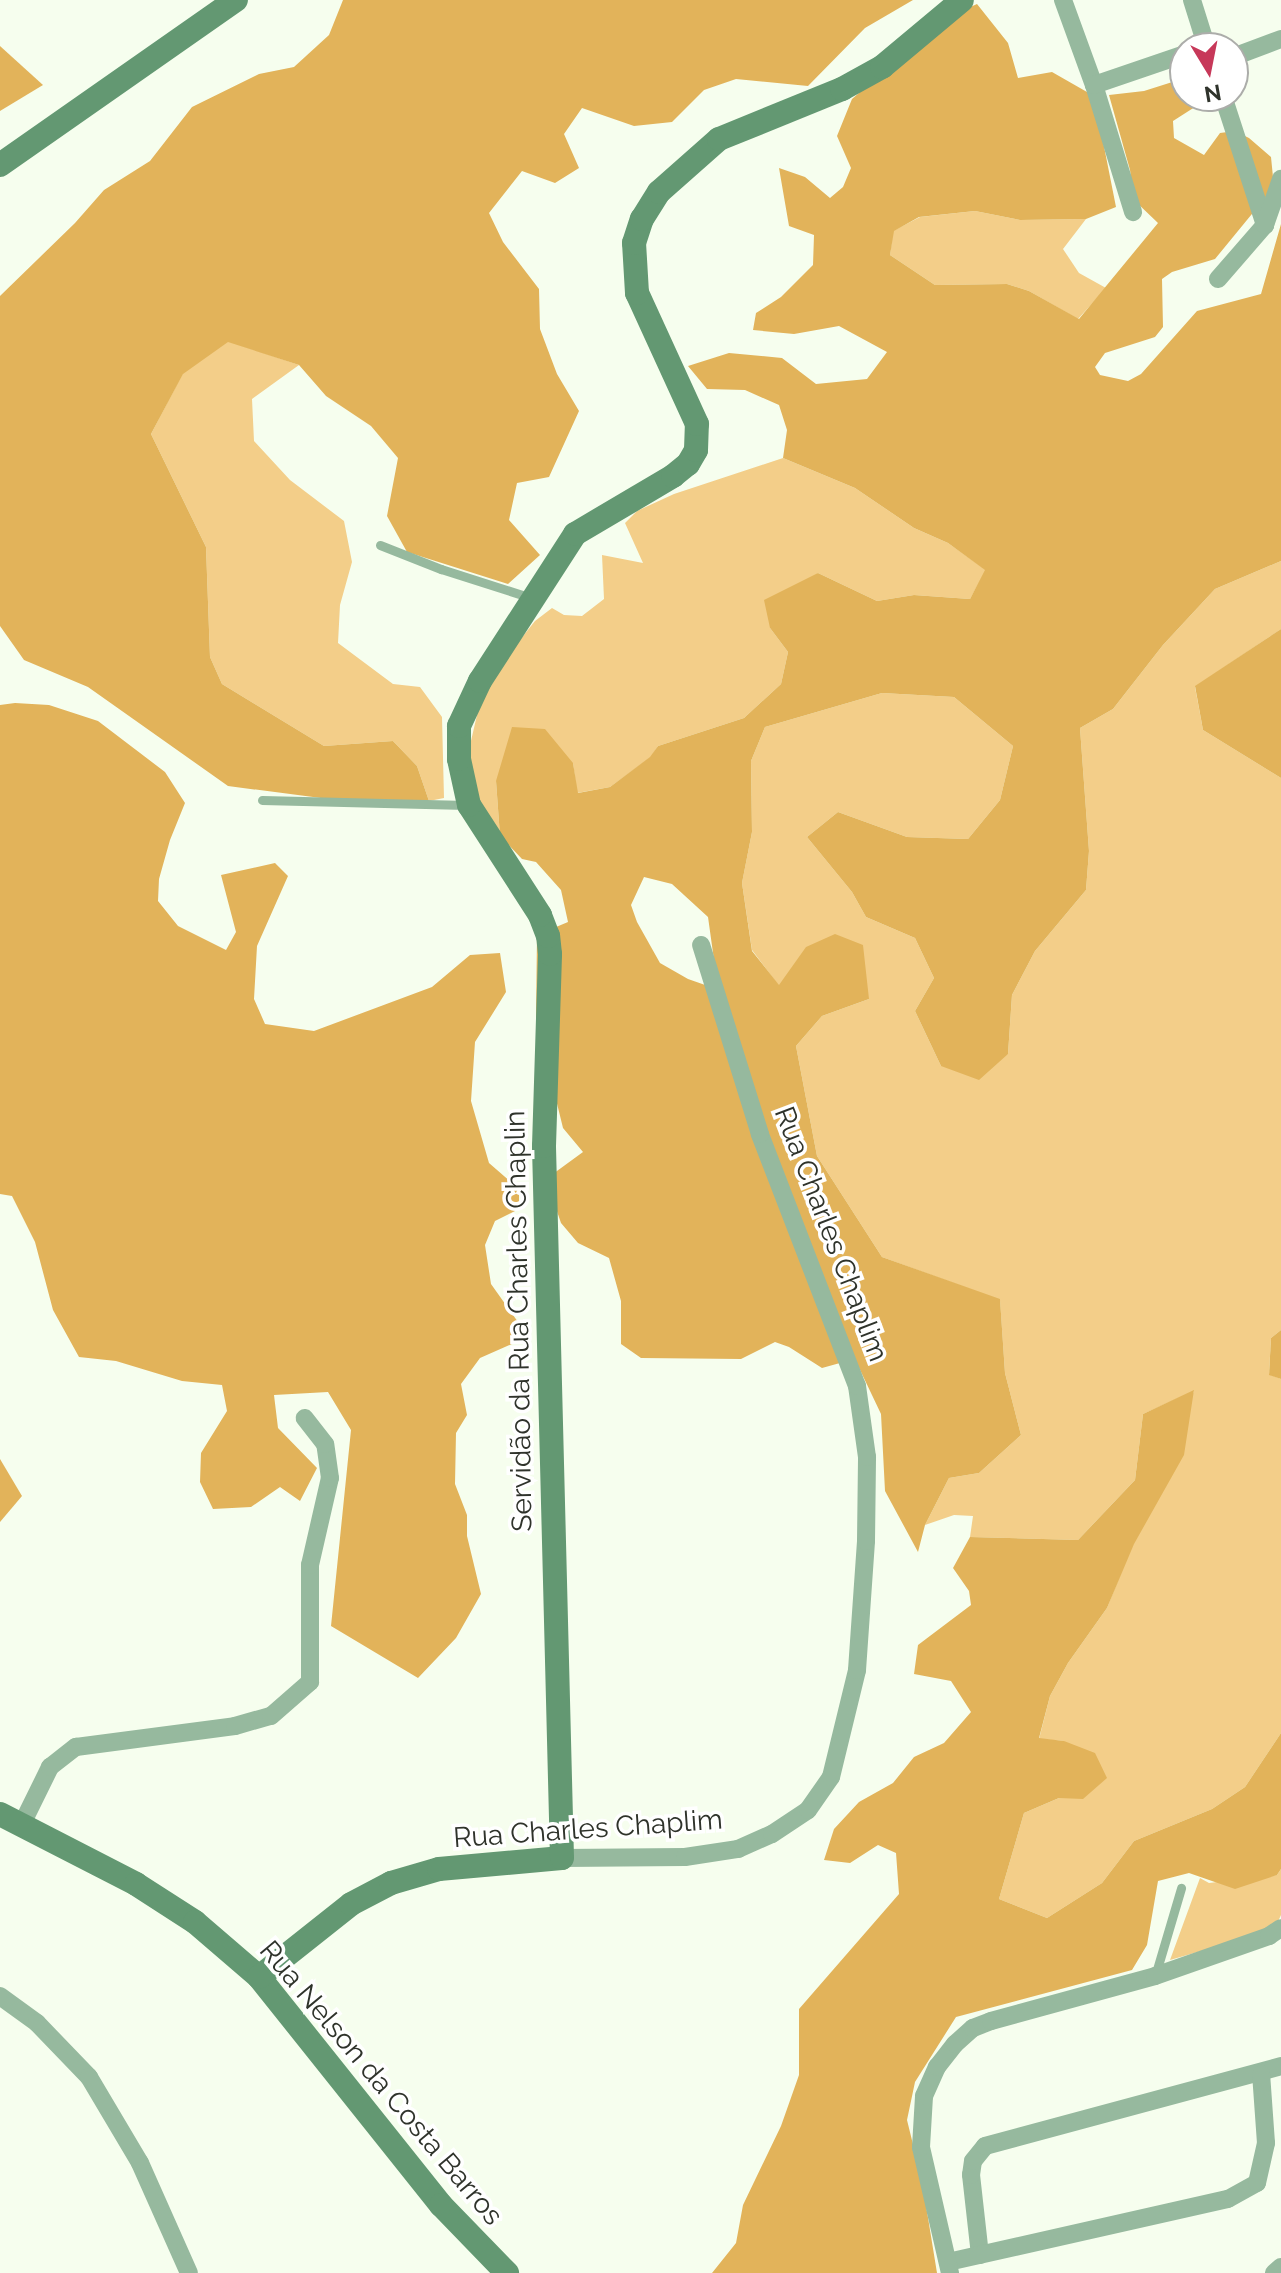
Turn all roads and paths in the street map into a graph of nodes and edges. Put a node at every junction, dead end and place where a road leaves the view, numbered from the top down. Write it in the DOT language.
graph roads {
  1 [pos="236,0"];
  2 [pos="962,0"];
  3 [pos="1063,0"];
  4 [pos="1192,0"];
  5 [pos="1201,32"];
  6 [pos="1281,39"];
  7 [pos="1249,51"];
  8 [pos="1169,59"];
  9 [pos="1094,85"];
  10 [pos="1228,112"];
  11 [pos="0,165"];
  12 [pos="1281,179"];
  13 [pos="1133,212"];
  14 [pos="1265,225"];
  15 [pos="1218,279"];
  16 [pos="380,545"];
  17 [pos="532,598"];
  18 [pos="262,800"];
  19 [pos="469,805"];
  20 [pos="701,945"];
  21 [pos="305,1418"];
  22 [pos="11,1819"];
  23 [pos="562,1858"];
  24 [pos="1181,1888"];
  25 [pos="1281,1928"];
  26 [pos="1155,1976"];
  27 [pos="259,1977"];
  28 [pos="0,1996"];
  29 [pos="1281,2066"];
  30 [pos="1261,2074"];
  31 [pos="980,2255"];
  32 [pos="1281,2267"];
  33 [pos="949,2268"];
  34 [pos="189,2273"];
  35 [pos="507,2273"];
  36 [pos="1274,2273"];
  1 -- 11 [label="street"];
  2 -- 17 [label="street"];
  3 -- 9 [label="street"];
  4 -- 5 [label="street"];
  6 -- 7 [label="street"];
  8 -- 9 [label="street"];
  9 -- 13 [label="street"];
  10 -- 14 [label="street"];
  12 -- 14 [label="street"];
  14 -- 15 [label="street"];
  16 -- 17 [label="lane"];
  17 -- 19 [label="street"];
  18 -- 19 [label="lane"];
  19 -- 23 [label="street, Servidão da Rua Charles Chaplin"];
  20 -- 23 [label="street, Rua Charles Chaplim"];
  21 -- 22 [label="street"];
  22 -- 27 [label="street, Rua Nelson da Costa Barros"];
  23 -- 27 [label="street, Rua Charles Chaplim"];
  24 -- 26 [label="lane"];
  25 -- 26 [label="street"];
  26 -- 33 [label="street"];
  27 -- 35 [label="street, Rua Nelson da Costa Barros"];
  28 -- 34 [label="street"];
  29 -- 30 [label="street"];
  30 -- 31 [label="street"];
  30 -- 31 [label="street"];
  31 -- 33 [label="street"];
  32 -- 36 [label="street"];
}
